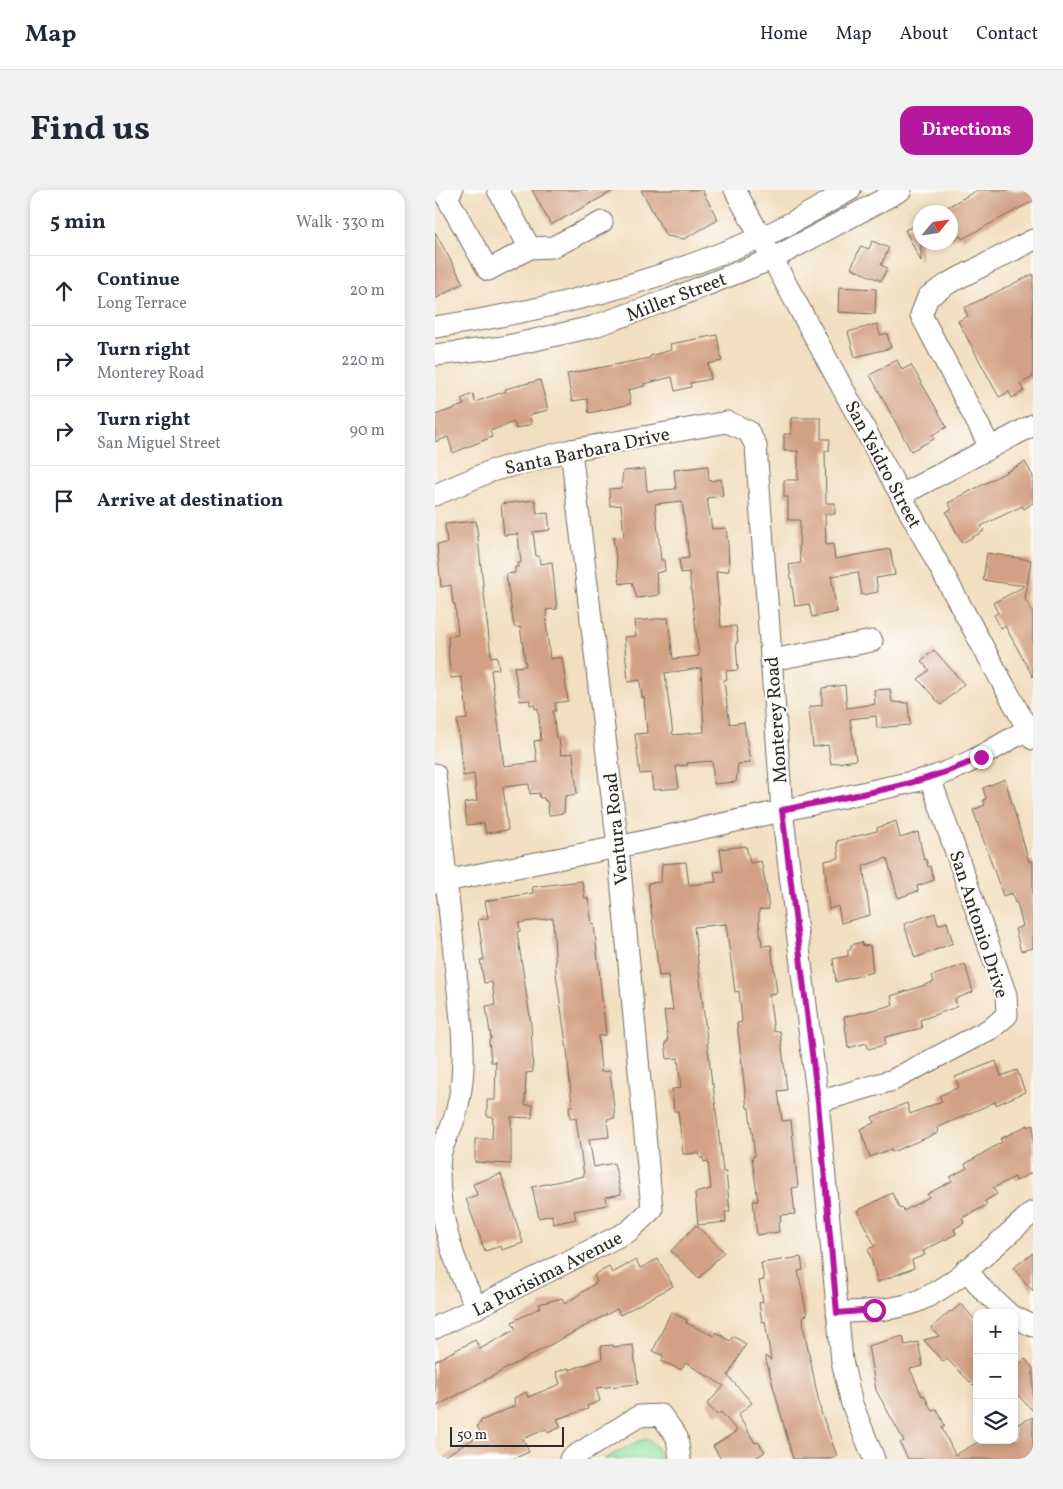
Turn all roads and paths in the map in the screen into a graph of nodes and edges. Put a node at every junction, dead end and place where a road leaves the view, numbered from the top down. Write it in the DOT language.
graph roads {
  1 [pos="452,190"];
  2 [pos="498,190"];
  3 [pos="735,190"];
  4 [pos="850,190"];
  5 [pos="901,190"];
  6 [pos="602,222"];
  7 [pos="761,238"];
  8 [pos="1033,240"];
  9 [pos="530,248"];
  10 [pos="772,258"];
  11 [pos="435,327"];
  12 [pos="435,355"];
  13 [pos="1033,425"];
  14 [pos="743,427"];
  15 [pos="990,447"];
  16 [pos="571,450"];
  17 [pos="435,495"];
  18 [pos="901,496"];
  19 [pos="871,641"];
  20 [pos="771,660"];
  21 [pos="1031,732"];
  22 [pos="435,774"];
  23 [pos="930,778"];
  24 [pos="782,810"];
  25 [pos="618,847"];
  26 [pos="441,882"];
  27 [pos="818,1102"];
  28 [pos="652,1208"];
  29 [pos="1033,1212"];
  30 [pos="966,1269"];
  31 [pos="477,1308"];
  32 [pos="1004,1309"];
  33 [pos="837,1313"];
  34 [pos="1018,1319"];
  35 [pos="1033,1326"];
  36 [pos="435,1328"];
  37 [pos="570,1459"];
  38 [pos="681,1459"];
  39 [pos="874,1459"];
  1 -- 9 [label="street"];
  2 -- 9 [label="street"];
  3 -- 7 [label="street, San Ysidro Street"];
  4 -- 7 [label="street, Miller Street"];
  5 -- 10 [label="street, Miller Street"];
  6 -- 9 [label="street"];
  7 -- 10 [label="street, San Ysidro Street"];
  7 -- 11 [label="street, Miller Street"];
  8 -- 15 [label="street"];
  10 -- 12 [label="street, Miller Street"];
  10 -- 18 [label="street, San Ysidro Street"];
  13 -- 15 [label="street"];
  14 -- 16 [label="street, Santa Barbara Drive"];
  14 -- 20 [label="street, Monterey Road"];
  15 -- 18 [label="street"];
  16 -- 17 [label="street, Santa Barbara Drive"];
  16 -- 25 [label="street, Ventura Road"];
  18 -- 21 [label="street, San Ysidro Street"];
  19 -- 20 [label="street"];
  20 -- 24 [label="street, Monterey Road"];
  21 -- 23 [label="street"];
  22 -- 26 [label="street"];
  23 -- 24 [label="street"];
  23 -- 27 [label="street, San Antonio Drive"];
  24 -- 25 [label="street"];
  24 -- 27 [label="street, Monterey Road"];
  25 -- 26 [label="street"];
  25 -- 28 [label="street, Ventura Road"];
  26 -- 31 [label="street"];
  27 -- 33 [label="street, Monterey Road"];
  28 -- 31 [label="street, La Purisima Avenue"];
  29 -- 30 [label="street"];
  30 -- 32 [label="street"];
  30 -- 33 [label="street"];
  31 -- 36 [label="street, La Purisima Avenue"];
  33 -- 39 [label="street, Monterey Road"];
  34 -- 35 [label="street"];
  37 -- 38 [label="street"];
}
